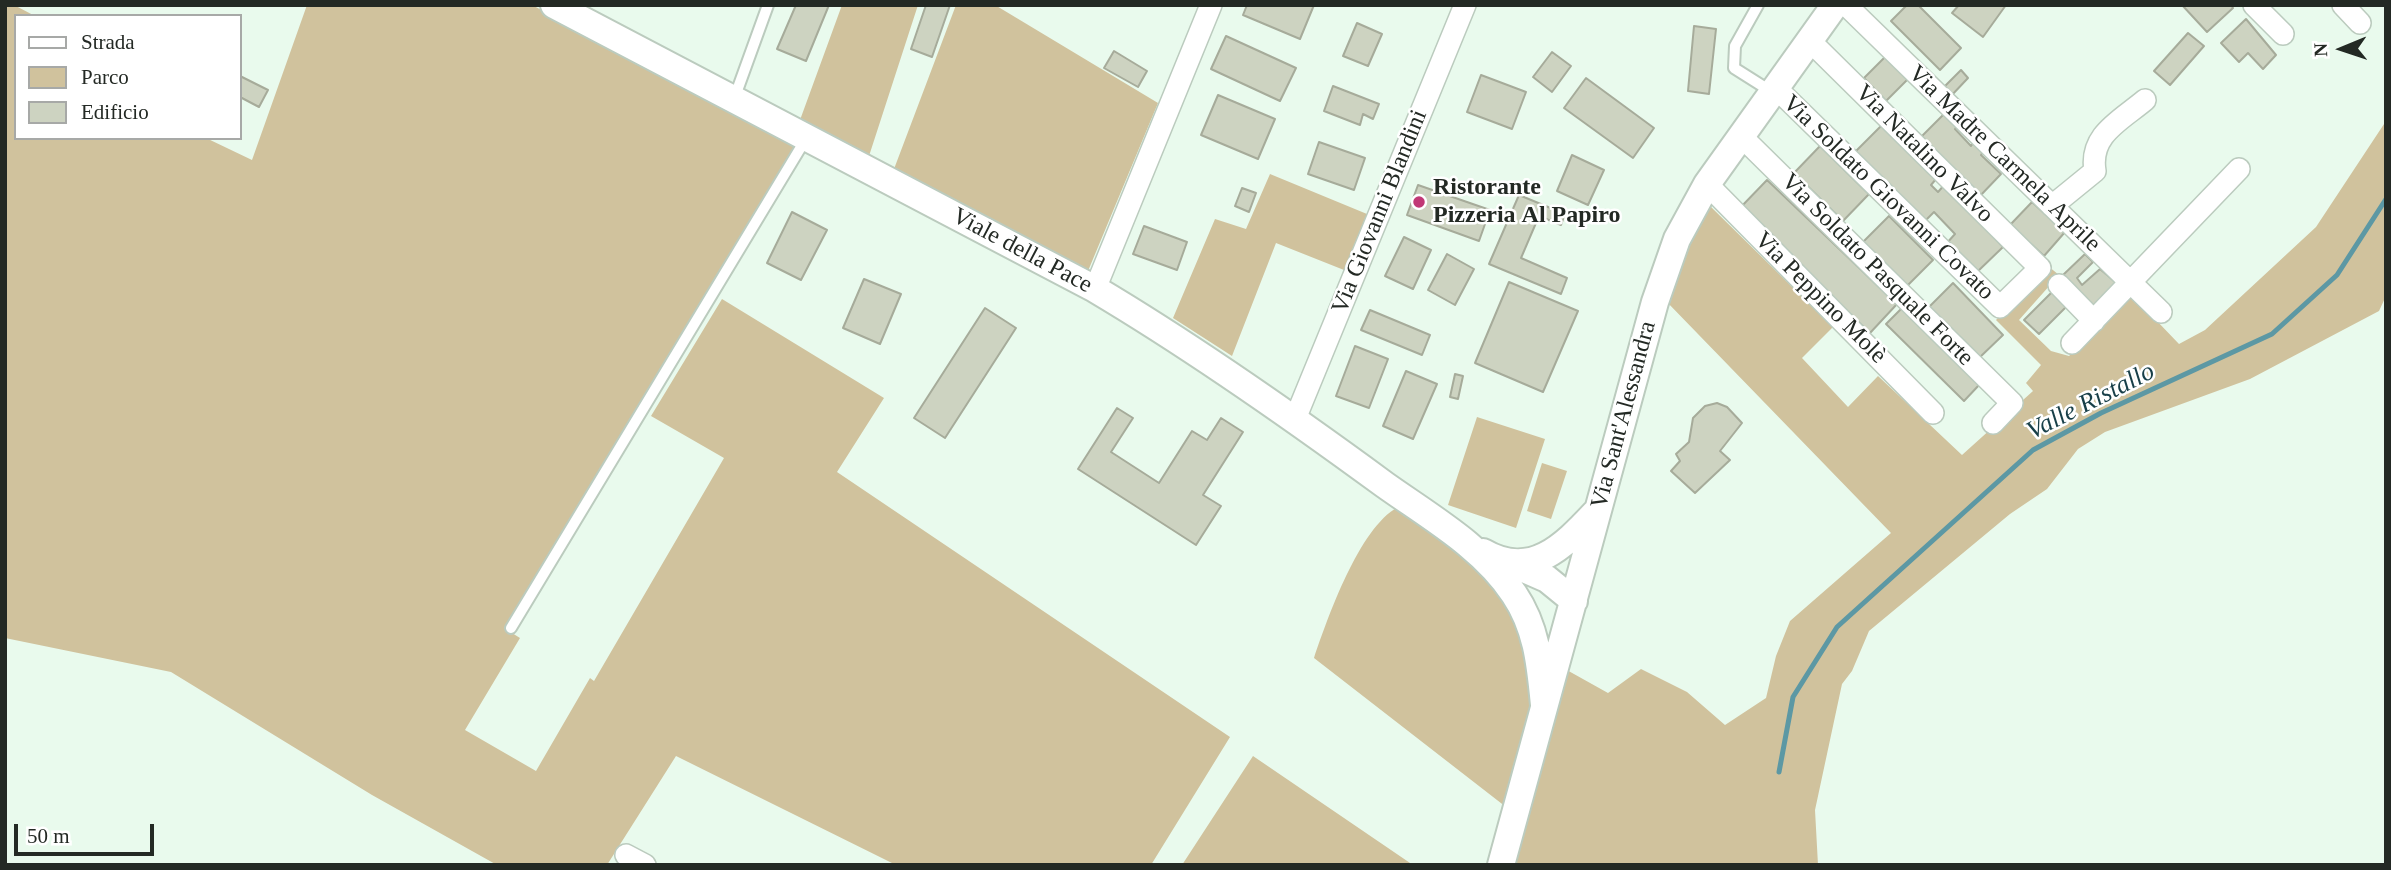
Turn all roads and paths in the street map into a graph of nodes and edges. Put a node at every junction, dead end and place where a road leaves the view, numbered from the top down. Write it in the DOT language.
graph roads {
  1 [pos="554,5"];
  2 [pos="768,5"];
  3 [pos="1465,5"];
  4 [pos="1758,5"];
  5 [pos="1835,5"];
  6 [pos="1846,5"];
  7 [pos="2254,5"];
  8 [pos="2343,5"];
  9 [pos="1206,7"];
  10 [pos="2360,23"];
  11 [pos="2283,34"];
  12 [pos="1809,40"];
  13 [pos="1774,90"];
  14 [pos="734,99"];
  15 [pos="2145,100"];
  16 [pos="807,137"];
  17 [pos="1742,137"];
  18 [pos="2239,169"];
  19 [pos="1707,184"];
  20 [pos="2052,206"];
  21 [pos="2132,283"];
  22 [pos="2059,285"];
  23 [pos="1095,289"];
  24 [pos="2000,307"];
  25 [pos="2161,312"];
  26 [pos="2094,321"];
  27 [pos="2072,343"];
  28 [pos="1933,413"];
  29 [pos="1295,419"];
  30 [pos="1993,422"];
  31 [pos="1598,510"];
  32 [pos="1463,541"];
  33 [pos="1515,565"];
  34 [pos="1514,594"];
  35 [pos="1574,601"];
  36 [pos="511,628"];
  37 [pos="1544,705"];
  38 [pos="1501,865"];
  1 -- 14 [label="street, Viale della Pace"];
  2 -- 14 [label="lane"];
  3 -- 29 [label="street, Via Giovanni Blandini"];
  4 -- 13 [label="lane"];
  5 -- 12 [label="street, Via Sant'Alessandra"];
  6 -- 20 [label="street, Via Madre Carmela Aprile"];
  7 -- 11 [label="street"];
  8 -- 10 [label="street"];
  9 -- 23 [label="street"];
  12 -- 13 [label="street, Via Sant'Alessandra"];
  12 -- 24 [label="street, Via Natalino Valvo"];
  13 -- 17 [label="street, Via Sant'Alessandra"];
  13 -- 24 [label="street, Via Soldato Giovanni Covato"];
  14 -- 16 [label="street, Viale della Pace"];
  15 -- 20 [label="street"];
  16 -- 23 [label="street, Viale della Pace"];
  16 -- 36 [label="lane"];
  17 -- 19 [label="street, Via Sant'Alessandra"];
  17 -- 30 [label="street, Via Soldato Pasquale Forte"];
  18 -- 21 [label="street"];
  19 -- 28 [label="street, Via Peppino Molè"];
  19 -- 31 [label="street, Via Sant'Alessandra"];
  20 -- 21 [label="street, Via Madre Carmela Aprile"];
  21 -- 25 [label="street, Via Madre Carmela Aprile"];
  21 -- 26 [label="street"];
  22 -- 26 [label="street"];
  23 -- 29 [label="street, Viale della Pace"];
  26 -- 27 [label="street"];
  29 -- 32 [label="street, Viale della Pace"];
  31 -- 33 [label="street"];
  31 -- 35 [label="street, Via Sant'Alessandra"];
  32 -- 33 [label="street"];
  32 -- 34 [label="street"];
  33 -- 35 [label="street"];
  34 -- 35 [label="street"];
  34 -- 37 [label="street"];
  35 -- 37 [label="street, Via Sant'Alessandra"];
  37 -- 38 [label="street, Via Sant'Alessandra"];
}
